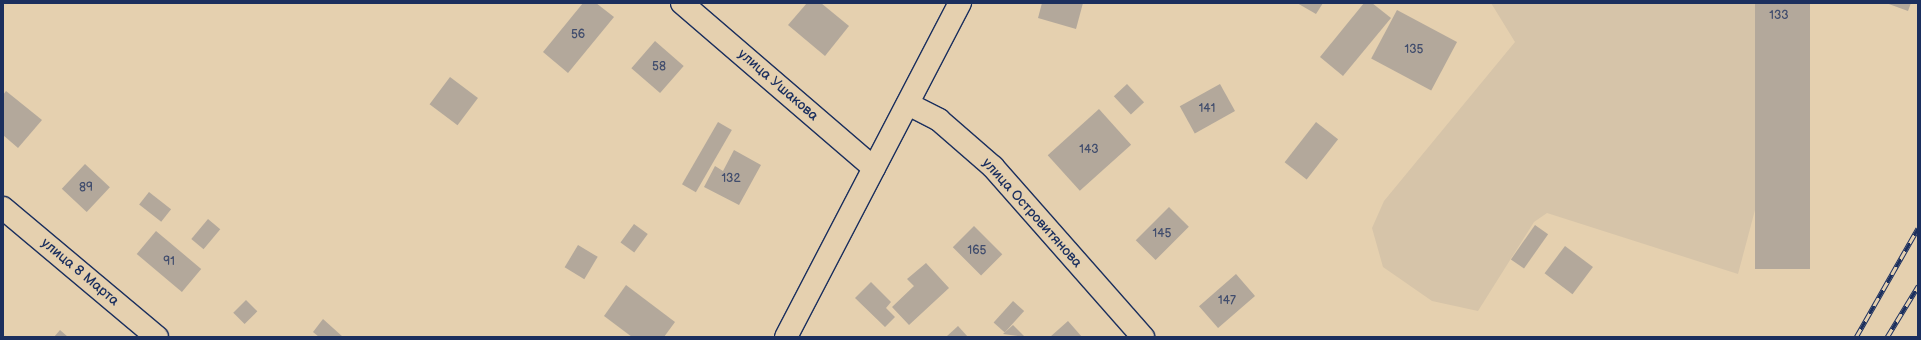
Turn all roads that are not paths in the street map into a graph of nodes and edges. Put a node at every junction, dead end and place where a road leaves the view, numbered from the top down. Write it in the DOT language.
graph roads {
  1 [pos="682,3"];
  2 [pos="960,3"];
  3 [pos="908,104"];
  4 [pos="874,168"];
  5 [pos="3,208"];
  6 [pos="157,337"];
  7 [pos="786,337"];
  8 [pos="1143,337"];
  1 -- 4 [label="street, улица Ушакова"];
  2 -- 3 [label="street"];
  3 -- 4 [label="street"];
  3 -- 8 [label="street, улица Островитянова"];
  4 -- 7 [label="street"];
  5 -- 6 [label="street, улица 8 Марта"];
}
